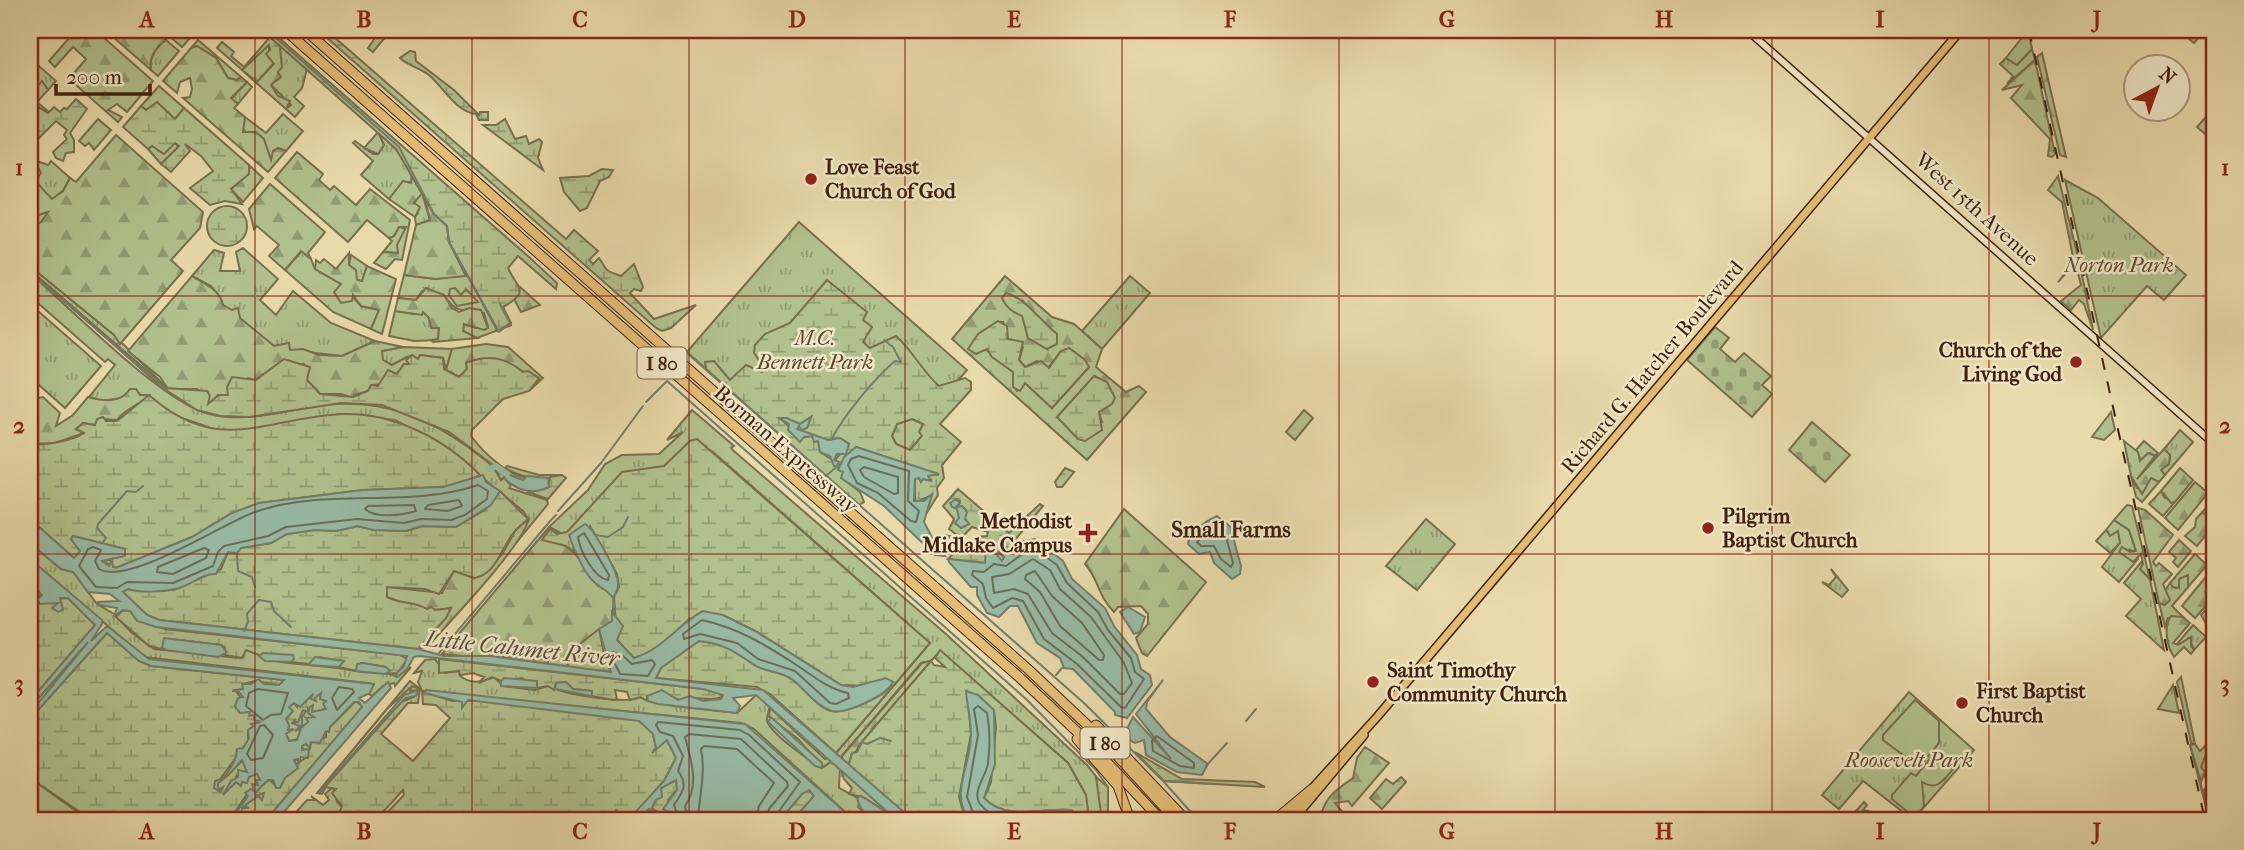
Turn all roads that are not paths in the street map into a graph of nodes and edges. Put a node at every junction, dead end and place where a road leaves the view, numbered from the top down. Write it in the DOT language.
graph roads {
  1 [pos="285,30"];
  2 [pos="305,30"];
  3 [pos="1747,30"];
  4 [pos="1961,30"];
  5 [pos="1870,138"];
  6 [pos="2214,444"];
  7 [pos="1029,670"];
  8 [pos="1040,696"];
  9 [pos="1369,727"];
  10 [pos="1312,789"];
  11 [pos="1164,795"];
  12 [pos="1294,819"];
  13 [pos="1130,820"];
  14 [pos="1161,820"];
  15 [pos="1176,820"];
  16 [pos="1186,820"];
  17 [pos="1195,820"];
  18 [pos="1275,820"];
  19 [pos="1285,820"];
  1 -- 8 [label="highway, Borman Expressway / I 80"];
  2 -- 7 [label="highway, Borman Expressway / I 80"];
  3 -- 5 [label="main road, West 15th Avenue"];
  4 -- 5 [label="main road, Richard G. Hatcher Boulevard"];
  5 -- 6 [label="main road, West 15th Avenue"];
  5 -- 9 [label="main road, Richard G. Hatcher Boulevard"];
  7 -- 11 [label="highway"];
  7 -- 15 [label="highway, Borman Expressway / I 80"];
  8 -- 13 [label="highway"];
  8 -- 14 [label="highway, Borman Expressway / I 80"];
  9 -- 10 [label="main road, Richard G. Hatcher Boulevard"];
  9 -- 12 [label="main road, Richard G. Hatcher Boulevard"];
  10 -- 18 [label="highway"];
  10 -- 19 [label="main road, Richard G. Hatcher Boulevard"];
  11 -- 16 [label="highway"];
  11 -- 17 [label="highway"];
}
